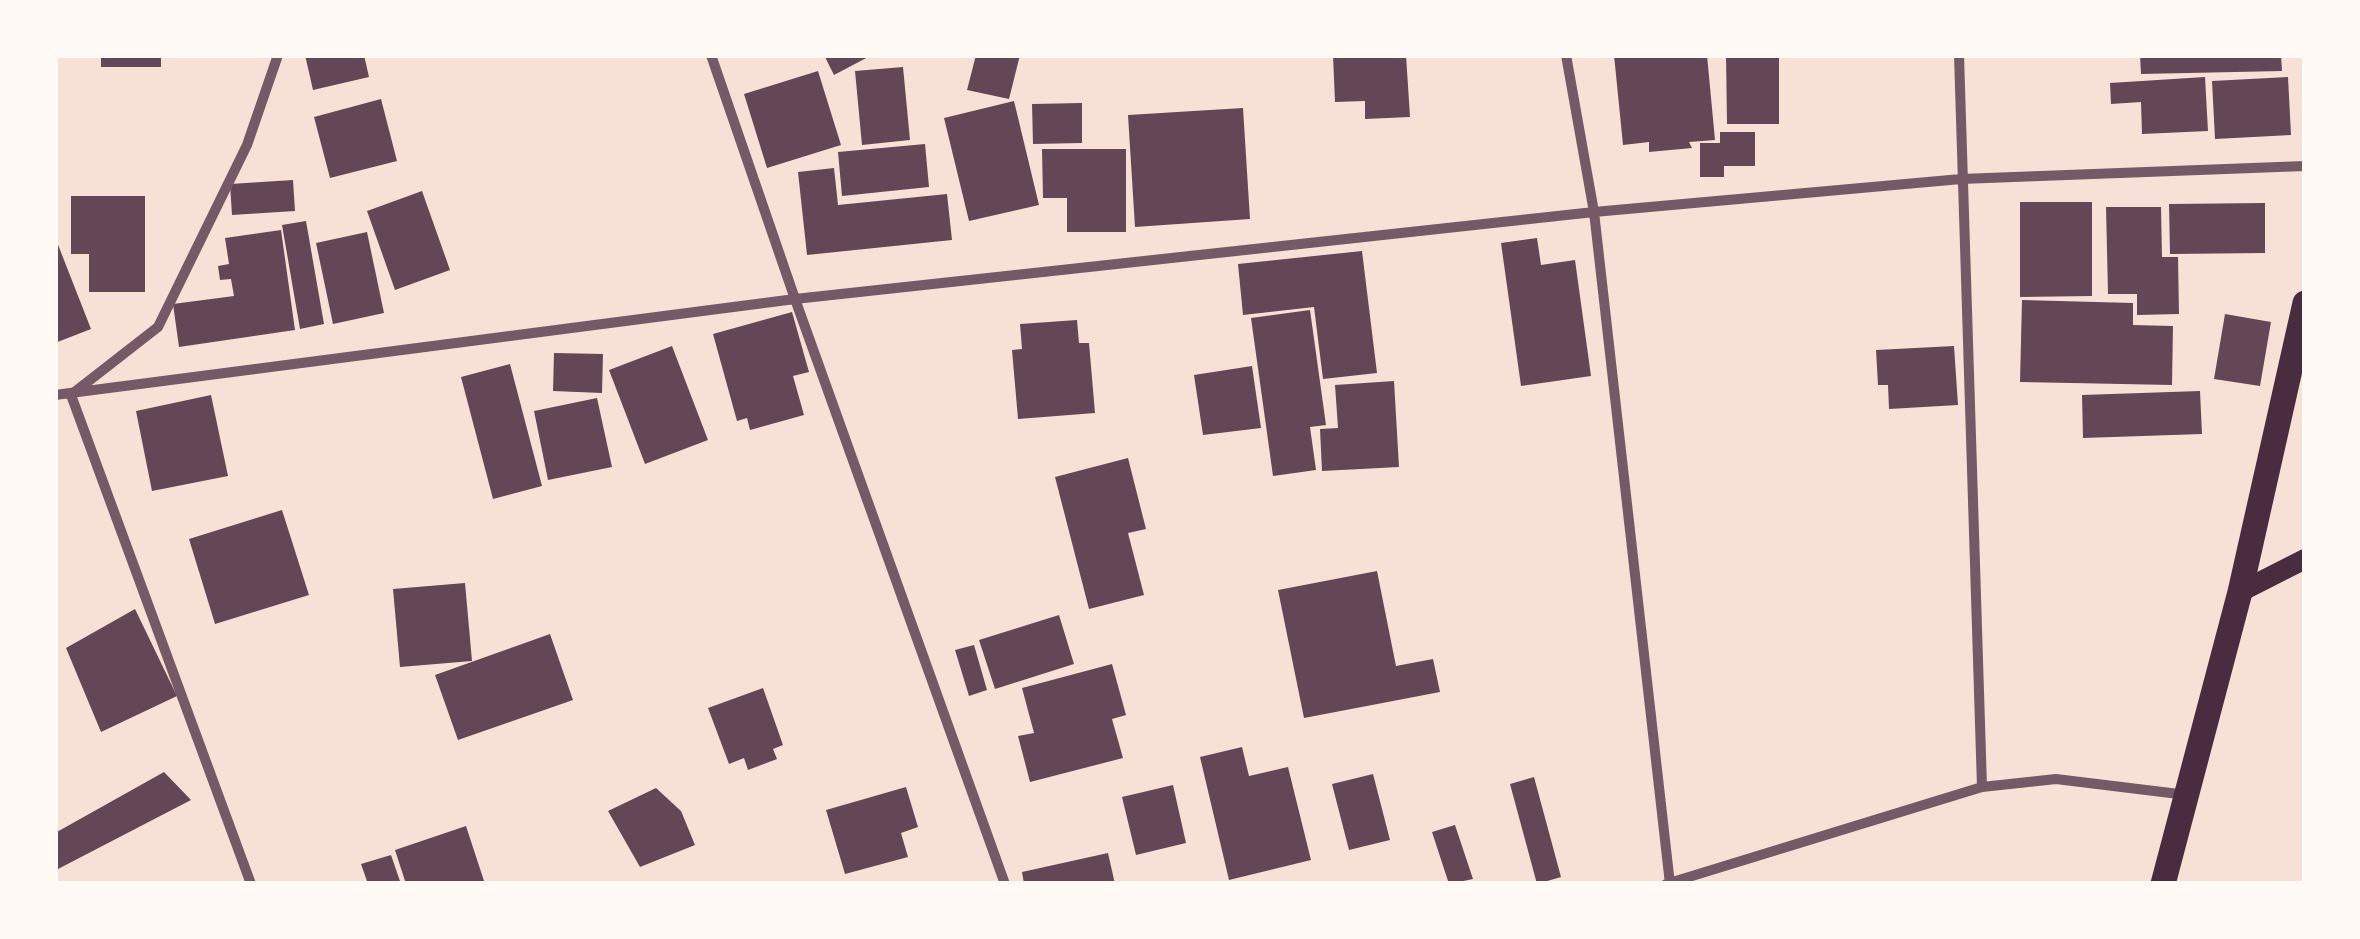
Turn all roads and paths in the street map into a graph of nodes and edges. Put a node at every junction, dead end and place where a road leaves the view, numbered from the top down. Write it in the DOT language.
graph roads {
  1 [pos="278,55"];
  2 [pos="711,55"];
  3 [pos="1566,55"];
  4 [pos="1959,55"];
  5 [pos="2305,166"];
  6 [pos="1962,179"];
  7 [pos="1594,212"];
  8 [pos="795,299"];
  9 [pos="2305,303"];
  10 [pos="55,395"];
  11 [pos="71,395"];
  12 [pos="2305,560"];
  13 [pos="2240,592"];
  14 [pos="1982,787"];
  15 [pos="2187,795"];
  16 [pos="251,884"];
  17 [pos="1005,884"];
  18 [pos="1668,884"];
  19 [pos="2163,884"];
  1 -- 11 [label="street"];
  2 -- 8 [label="street"];
  3 -- 7 [label="street"];
  4 -- 6 [label="street"];
  5 -- 6 [label="street"];
  6 -- 7 [label="street"];
  6 -- 14 [label="street"];
  7 -- 8 [label="street"];
  7 -- 18 [label="street"];
  8 -- 11 [label="street"];
  8 -- 17 [label="street"];
  9 -- 13 [label="main road"];
  10 -- 11 [label="street"];
  11 -- 16 [label="street"];
  12 -- 13 [label="main road"];
  13 -- 15 [label="main road"];
  14 -- 15 [label="street"];
  14 -- 18 [label="street"];
  15 -- 19 [label="main road"];
}
